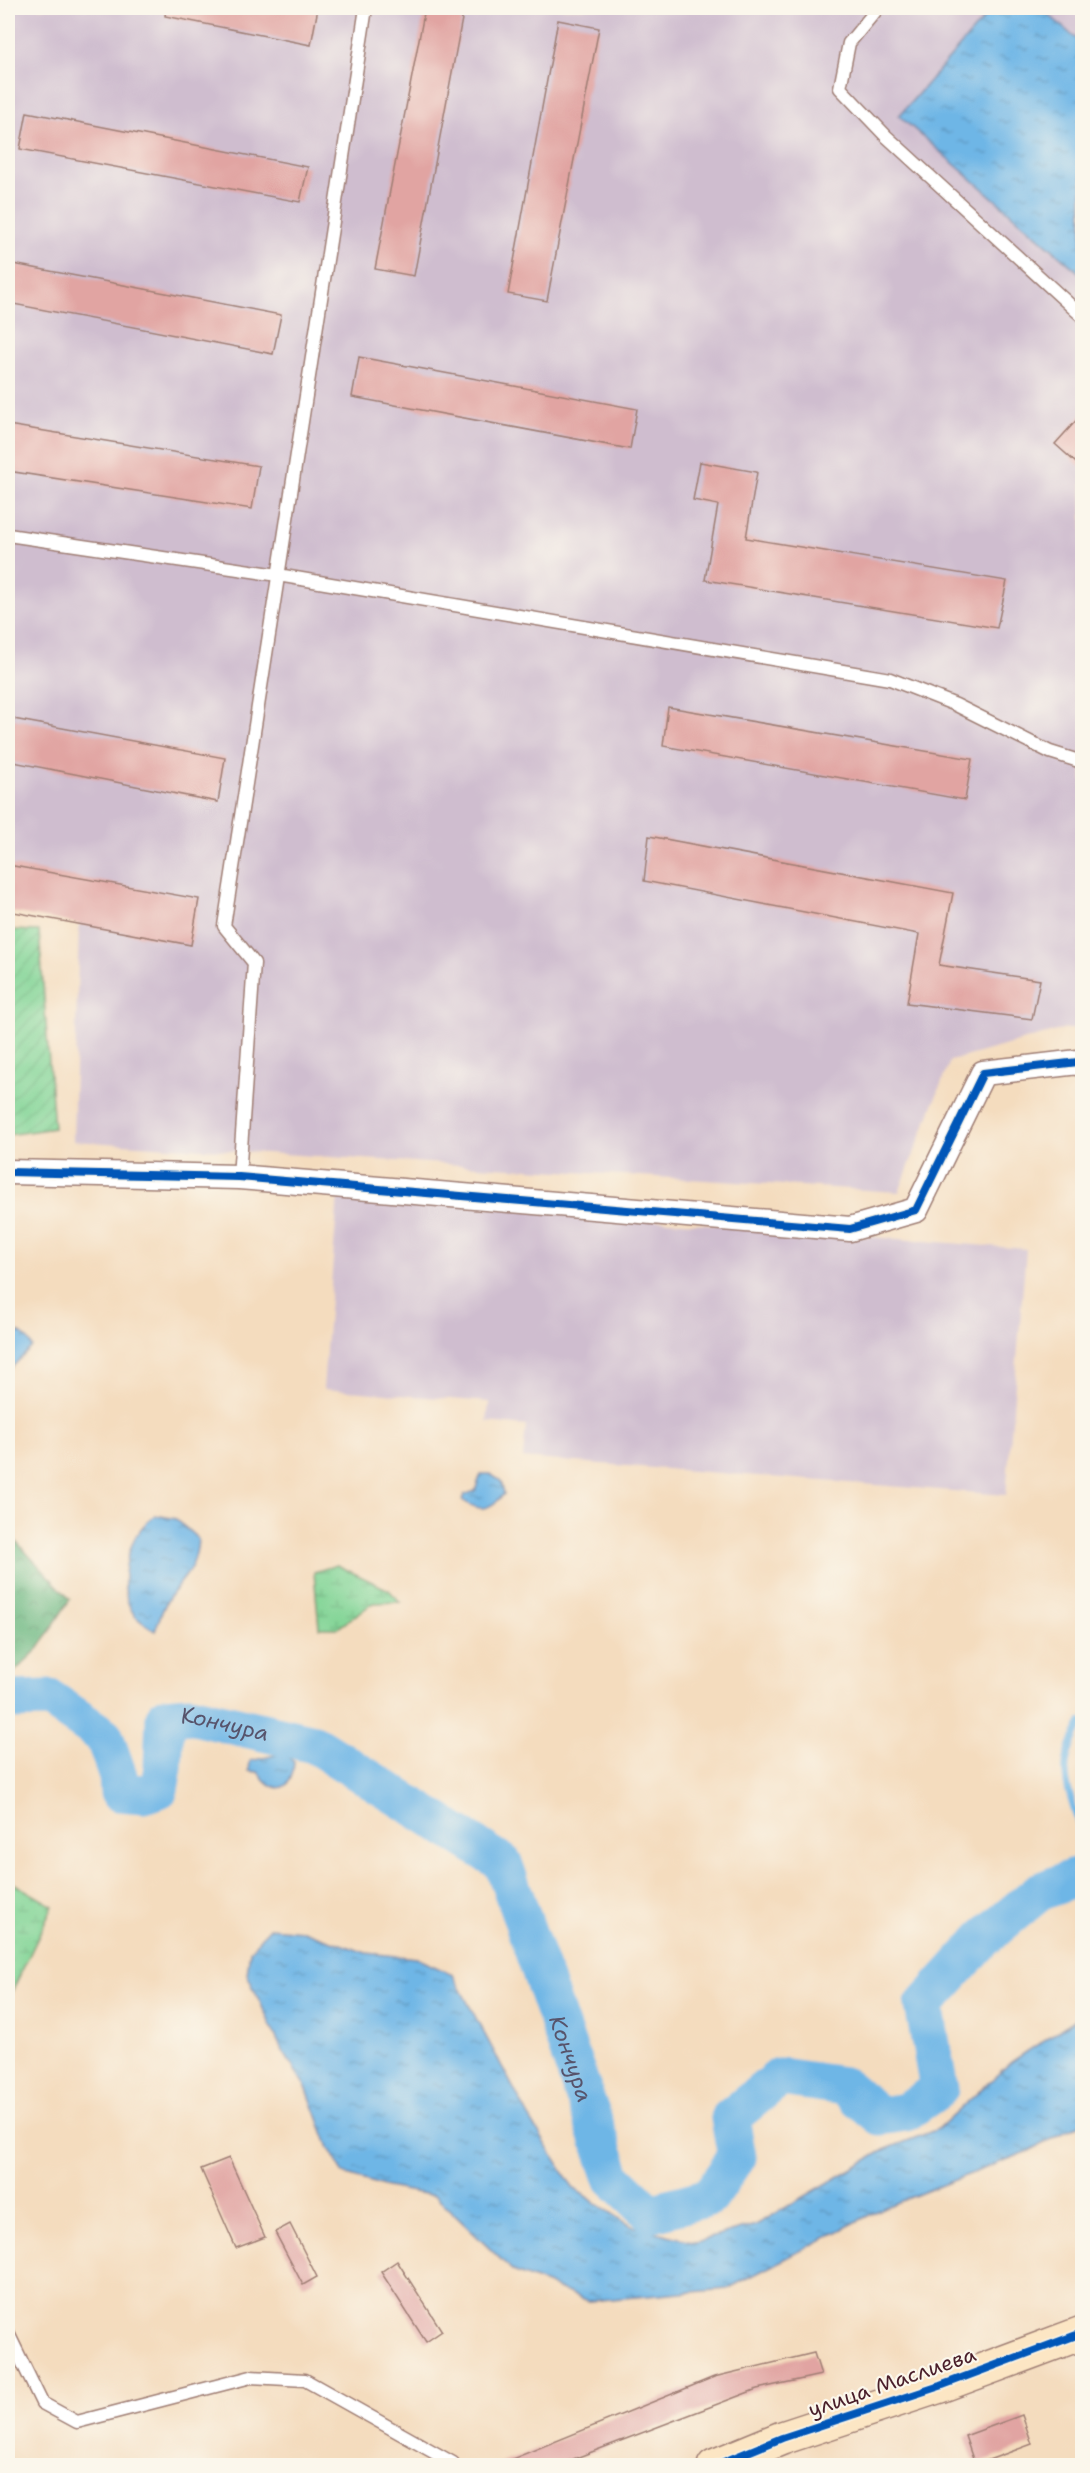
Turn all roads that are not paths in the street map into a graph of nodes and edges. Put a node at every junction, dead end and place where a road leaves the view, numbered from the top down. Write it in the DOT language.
graph roads {
  1 [pos="366,8"];
  2 [pos="878,8"];
  3 [pos="1083,316"];
  4 [pos="8,535"];
  5 [pos="278,574"];
  6 [pos="1083,762"];
  7 [pos="1083,1065"];
  8 [pos="8,1172"];
  9 [pos="239,1177"];
  10 [pos="8,2333"];
  11 [pos="1083,2333"];
  12 [pos="452,2465"];
  13 [pos="714,2466"];
  1 -- 5 [label="lane"];
  2 -- 3 [label="lane"];
  4 -- 5 [label="lane"];
  5 -- 6 [label="lane"];
  5 -- 9 [label="lane"];
  7 -- 9 [label="street"];
  8 -- 9 [label="street"];
  10 -- 12 [label="lane"];
  11 -- 13 [label="street, улица Маслиева"];
}
